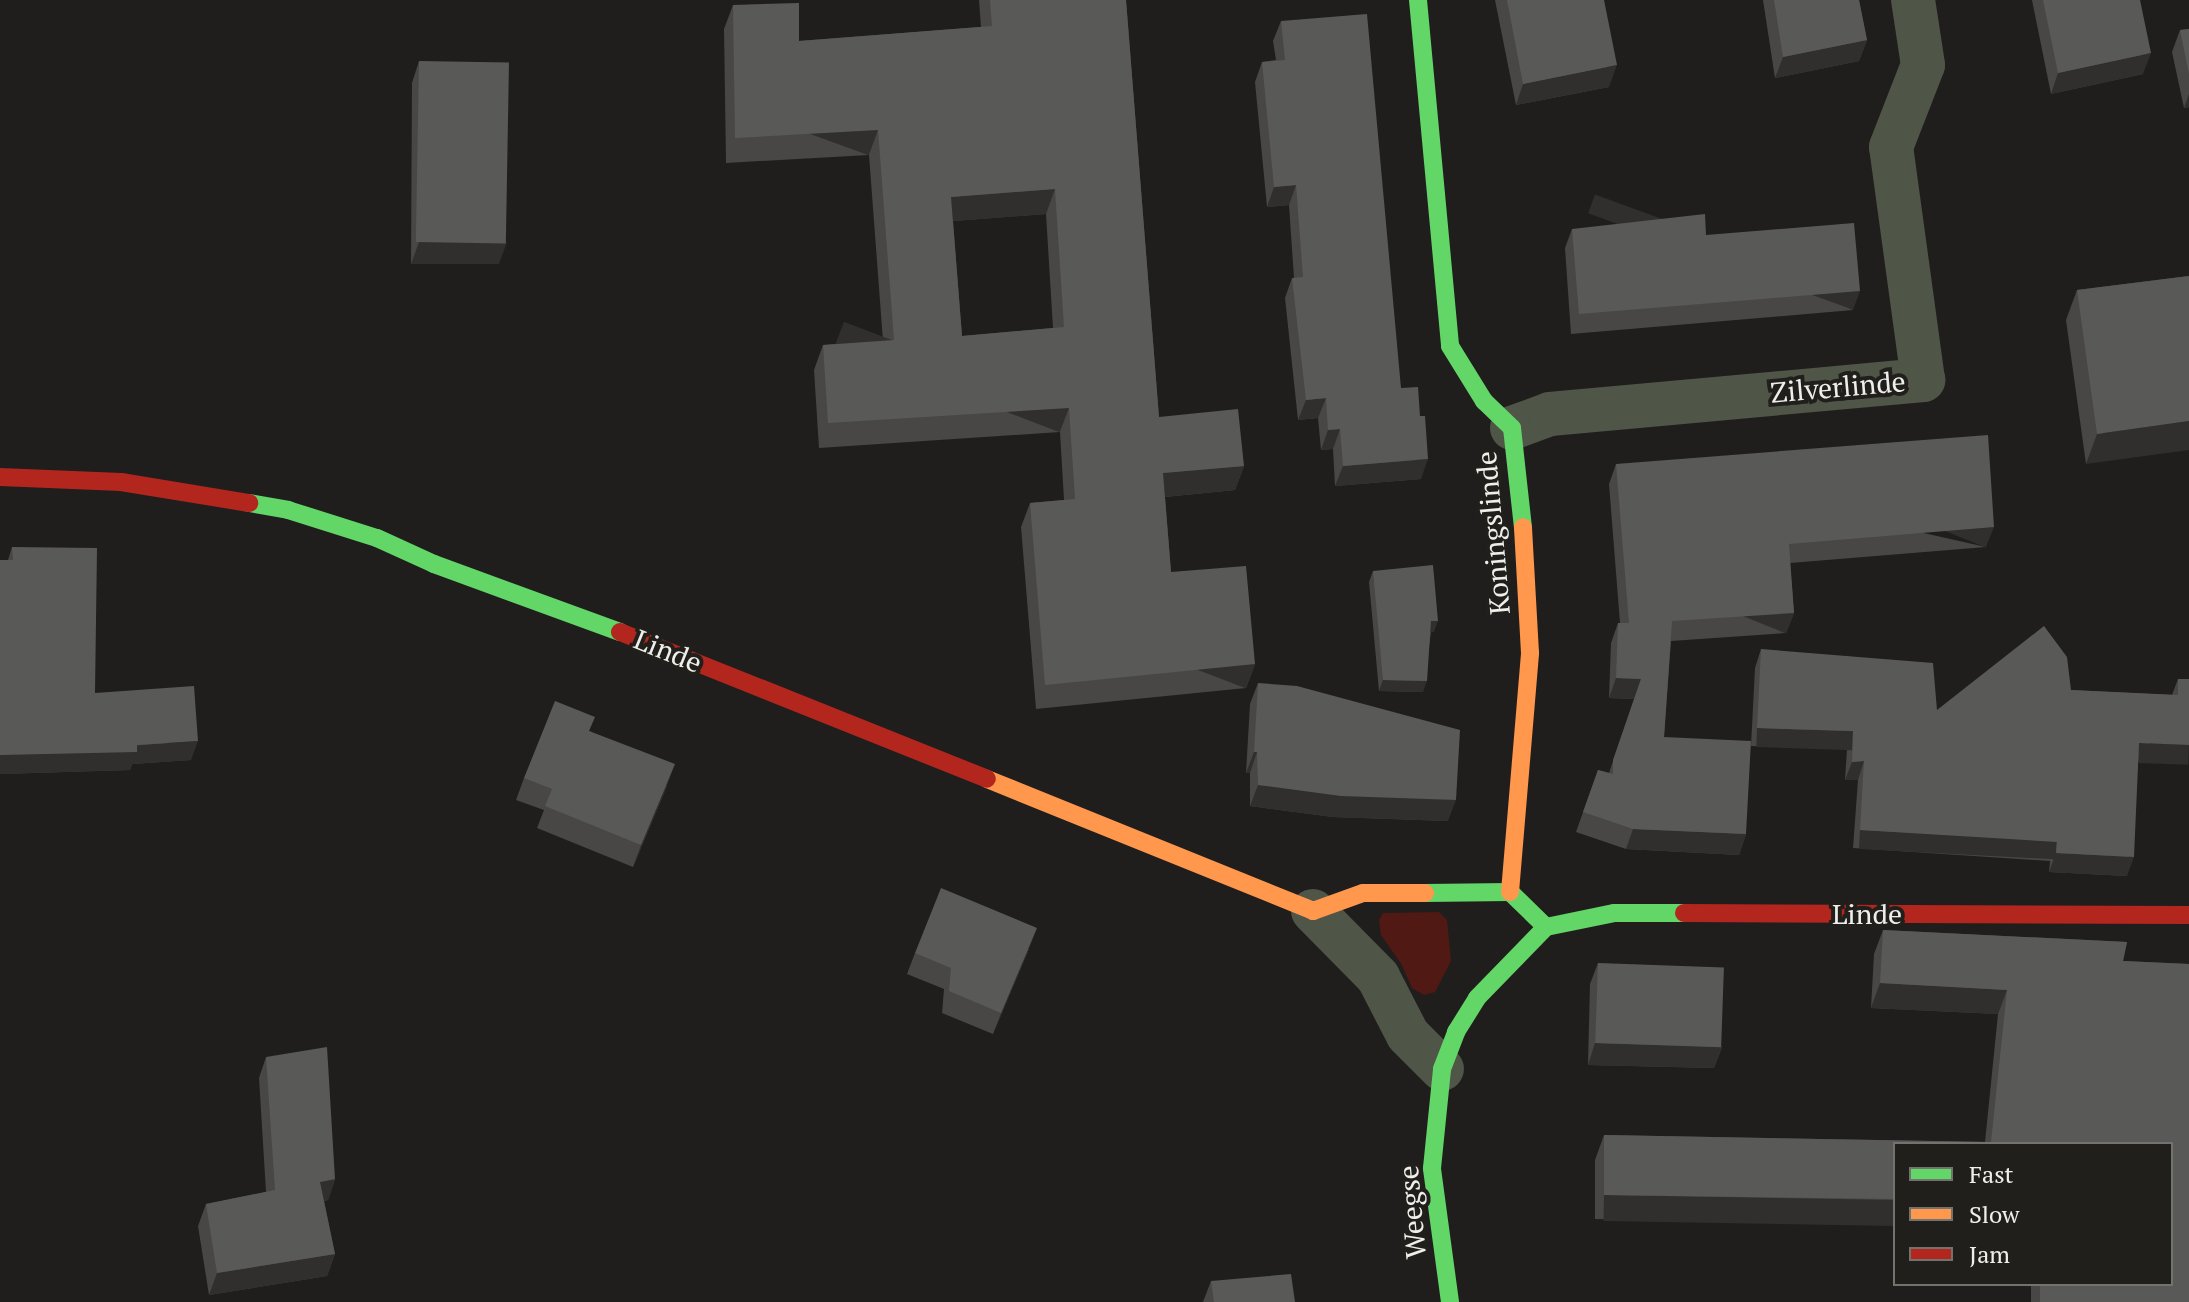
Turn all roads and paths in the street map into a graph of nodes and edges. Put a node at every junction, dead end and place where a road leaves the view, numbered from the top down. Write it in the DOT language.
graph roads {
  1 [pos="1418,0"];
  2 [pos="1913,0"];
  3 [pos="1512,428"];
  4 [pos="0,477"];
  5 [pos="1510,892"];
  6 [pos="1313,911"];
  7 [pos="2189,915"];
  8 [pos="1546,927"];
  9 [pos="1442,1069"];
  10 [pos="1450,1302"];
  1 -- 3 [label="street, Koningslinde"];
  2 -- 3 [label="street, Zilverlinde"];
  3 -- 5 [label="street, Koningslinde"];
  4 -- 6 [label="street, Linde"];
  5 -- 6 [label="street"];
  5 -- 8 [label="street"];
  6 -- 9 [label="street, Linde"];
  7 -- 8 [label="street, Linde"];
  8 -- 9 [label="street"];
  9 -- 10 [label="street, Weegse"];
}
